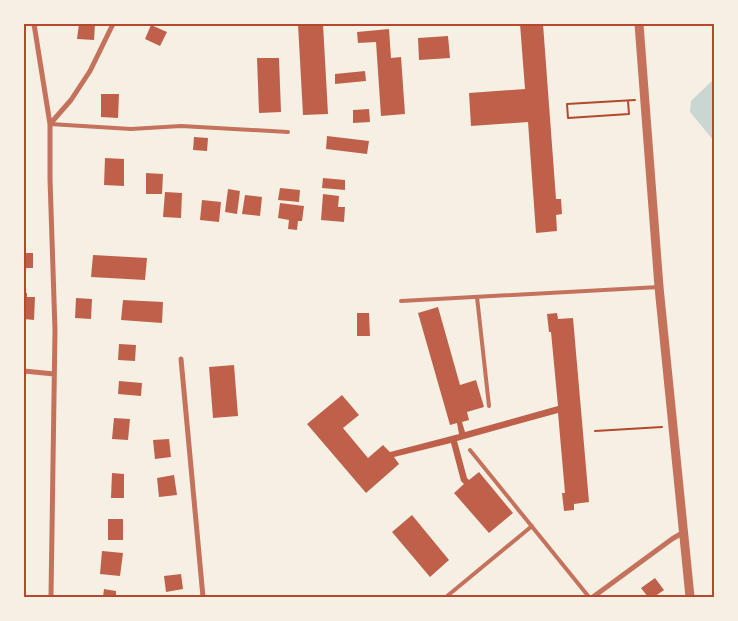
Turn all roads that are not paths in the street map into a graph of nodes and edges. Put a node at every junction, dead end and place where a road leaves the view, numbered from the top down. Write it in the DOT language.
graph roads {
  1 [pos="34,24"];
  2 [pos="113,24"];
  3 [pos="639,24"];
  4 [pos="50,124"];
  5 [pos="288,132"];
  6 [pos="659,286"];
  7 [pos="477,297"];
  8 [pos="401,301"];
  9 [pos="181,359"];
  10 [pos="24,371"];
  11 [pos="54,374"];
  12 [pos="489,406"];
  13 [pos="470,450"];
  14 [pos="532,526"];
  15 [pos="684,532"];
  16 [pos="51,597"];
  17 [pos="203,597"];
  18 [pos="446,597"];
  19 [pos="591,597"];
  20 [pos="690,597"];
  1 -- 4 [label="street"];
  2 -- 4 [label="street"];
  3 -- 6 [label="street"];
  4 -- 5 [label="lane"];
  4 -- 11 [label="street"];
  6 -- 7 [label="lane"];
  6 -- 15 [label="street"];
  7 -- 8 [label="lane"];
  7 -- 12 [label="lane"];
  9 -- 17 [label="street"];
  10 -- 11 [label="street"];
  11 -- 16 [label="street"];
  13 -- 14 [label="lane"];
  14 -- 18 [label="lane"];
  14 -- 19 [label="lane"];
  15 -- 19 [label="street"];
  15 -- 20 [label="street"];
}
